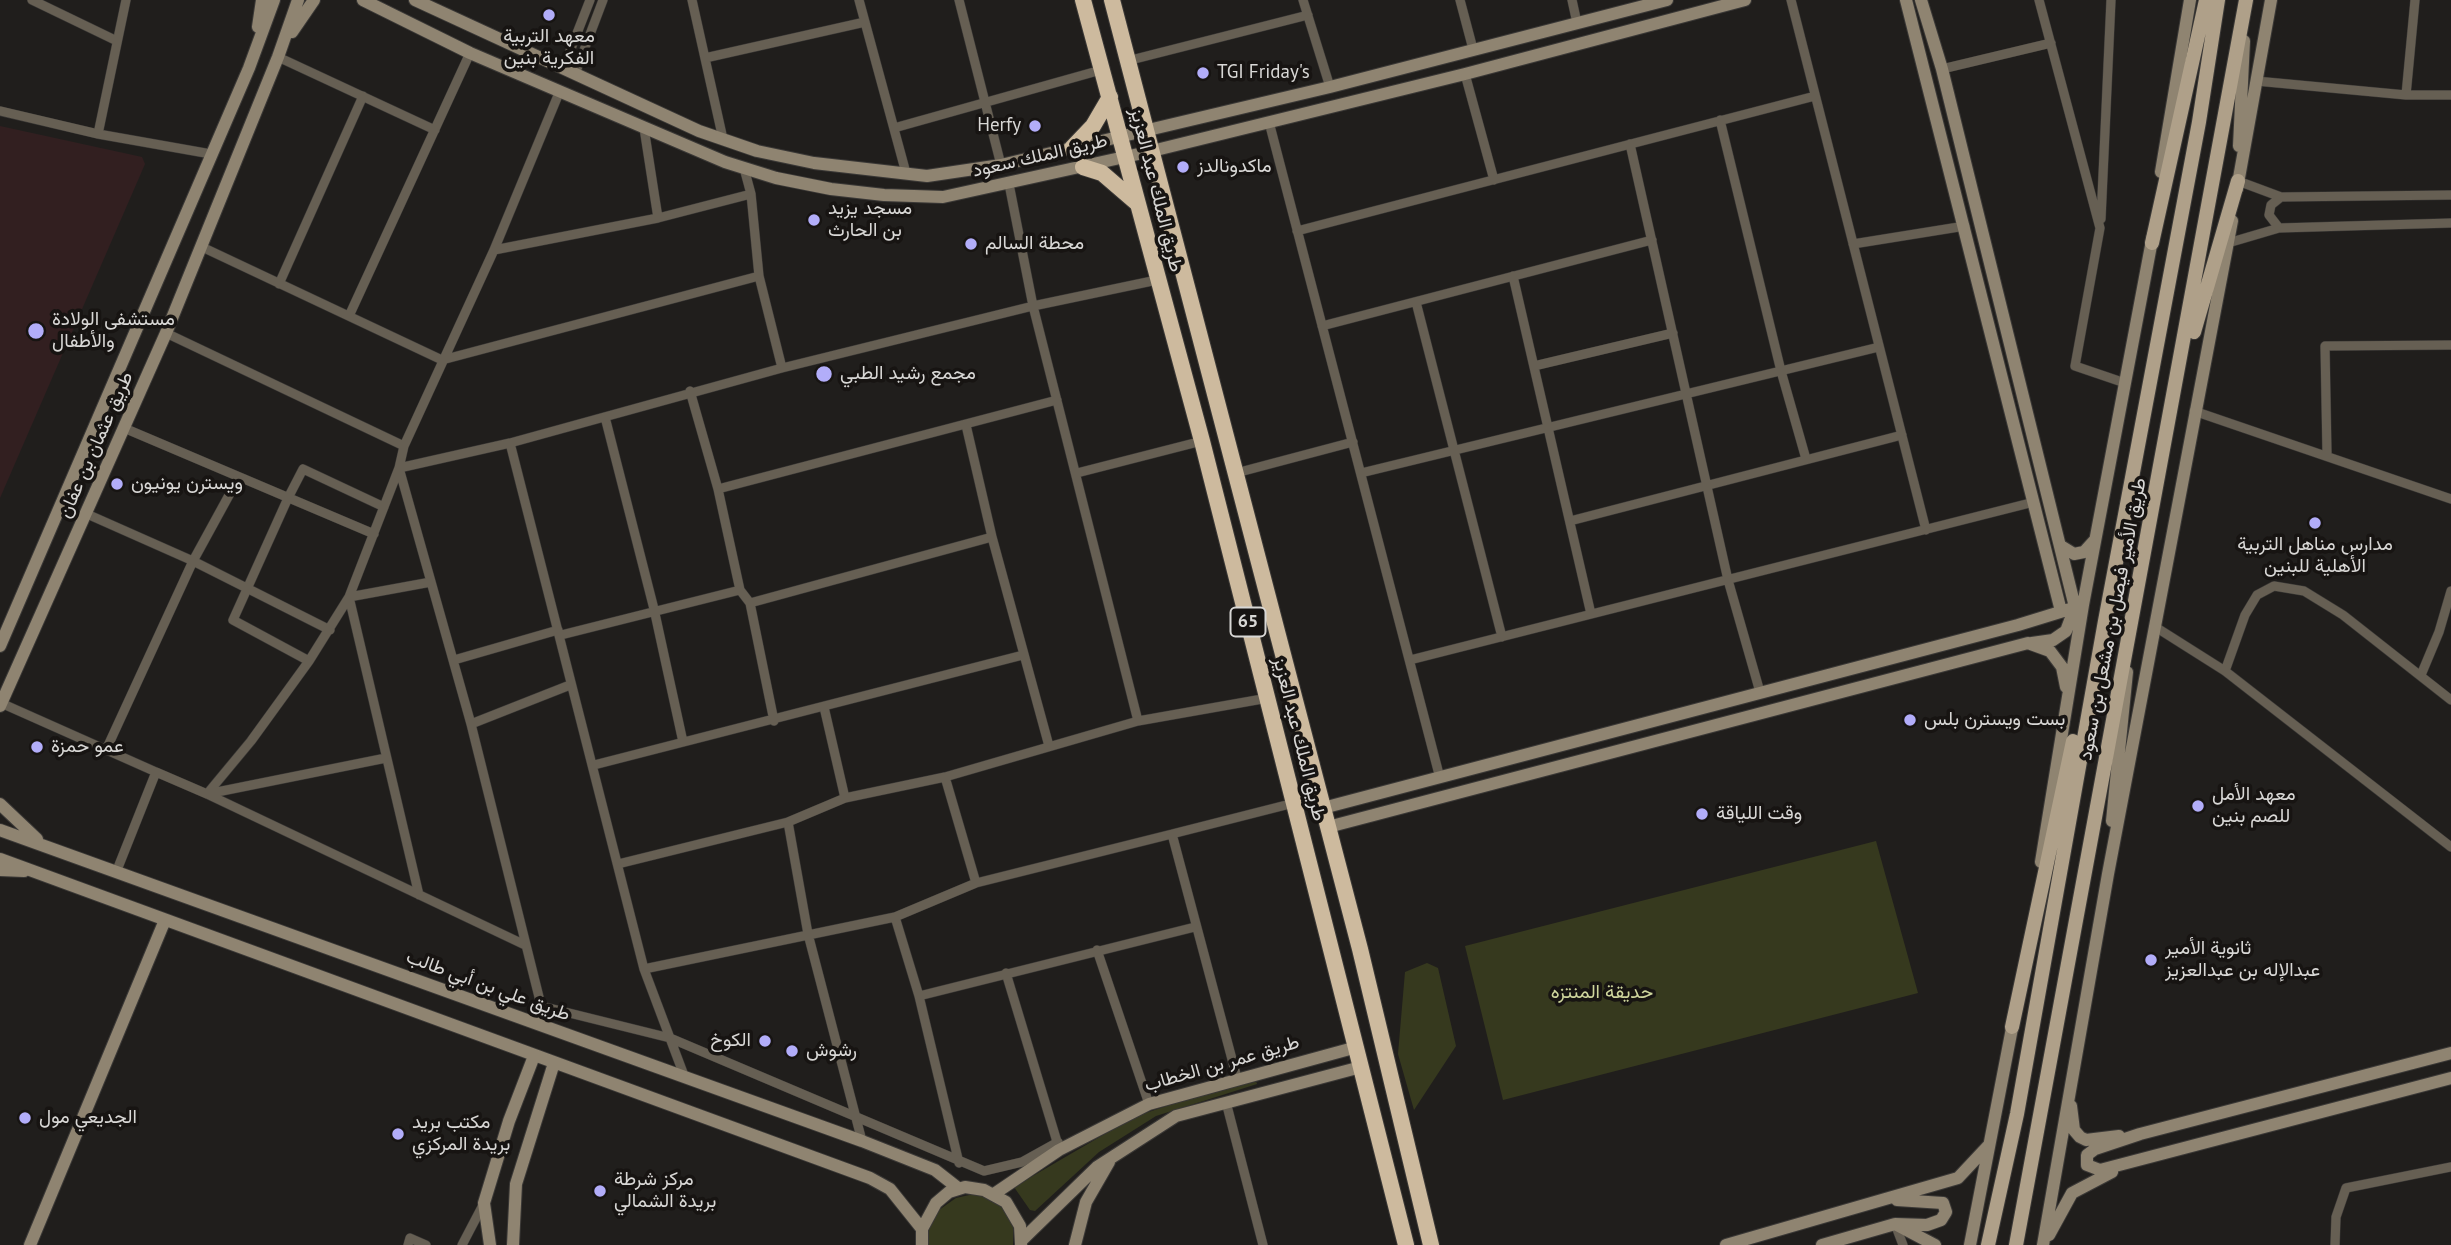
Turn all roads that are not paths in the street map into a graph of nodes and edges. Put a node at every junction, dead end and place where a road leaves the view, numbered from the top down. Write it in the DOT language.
graph roads {
  1 [pos="32,0"];
  2 [pos="125,0"];
  3 [pos="262,0"];
  4 [pos="274,0"];
  5 [pos="298,0"];
  6 [pos="314,0"];
  7 [pos="363,0"];
  8 [pos="415,0"];
  9 [pos="590,0"];
  10 [pos="603,0"];
  11 [pos="692,0"];
  12 [pos="859,0"];
  13 [pos="959,0"];
  14 [pos="1083,0"];
  15 [pos="1112,0"];
  16 [pos="1303,0"];
  17 [pos="1460,0"];
  18 [pos="1572,0"];
  19 [pos="1667,0"];
  20 [pos="1745,0"];
  21 [pos="1791,0"];
  22 [pos="1906,0"];
  23 [pos="1921,0"];
  24 [pos="2039,0"];
  25 [pos="2111,0"];
  26 [pos="2190,0"];
  27 [pos="2206,0"];
  28 [pos="2218,0"];
  29 [pos="2246,0"];
  30 [pos="2252,0"];
  31 [pos="2271,0"];
  32 [pos="2415,0"];
  33 [pos="1308,15"];
  34 [pos="865,22"];
  35 [pos="1577,23"];
  36 [pos="117,41"];
  37 [pos="2051,43"];
  38 [pos="1473,50"];
  39 [pos="470,53"];
  40 [pos="278,55"];
  41 [pos="253,57"];
  42 [pos="705,58"];
  43 [pos="1127,61"];
  44 [pos="1942,69"];
  45 [pos="1101,70"];
  46 [pos="569,72"];
  47 [pos="1465,74"];
  48 [pos="2256,81"];
  49 [pos="1330,87"];
  50 [pos="559,93"];
  51 [pos="2406,95"];
  52 [pos="2451,95"];
  53 [pos="363,96"];
  54 [pos="1815,96"];
  55 [pos="1110,97"];
  56 [pos="986,103"];
  57 [pos="0,111"];
  58 [pos="1720,120"];
  59 [pos="1269,122"];
  60 [pos="644,128"];
  61 [pos="894,128"];
  62 [pos="1146,128"];
  63 [pos="435,130"];
  64 [pos="98,134"];
  65 [pos="1121,135"];
  66 [pos="723,139"];
  67 [pos="1630,144"];
  68 [pos="1072,148"];
  69 [pos="1152,150"];
  70 [pos="211,154"];
  71 [pos="1126,156"];
  72 [pos="1001,165"];
  73 [pos="1083,167"];
  74 [pos="744,168"];
  75 [pos="906,173"];
  76 [pos="1494,180"];
  77 [pos="2238,181"];
  78 [pos="1009,184"];
  79 [pos="751,194"];
  80 [pos="2451,195"];
  81 [pos="2281,197"];
  82 [pos="1138,204"];
  83 [pos="658,218"];
  84 [pos="2451,223"];
  85 [pos="1965,226"];
  86 [pos="2100,228"];
  87 [pos="2279,228"];
  88 [pos="1297,231"];
  89 [pos="1652,240"];
  90 [pos="2152,243"];
  91 [pos="2228,243"];
  92 [pos="1853,244"];
  93 [pos="202,247"];
  94 [pos="494,250"];
  95 [pos="759,276"];
  96 [pos="1513,276"];
  97 [pos="1157,280"];
  98 [pos="279,284"];
  99 [pos="1416,302"];
  100 [pos="1034,306"];
  101 [pos="349,316"];
  102 [pos="1322,326"];
  103 [pos="166,333"];
  104 [pos="1673,333"];
  105 [pos="2451,345"];
  106 [pos="1879,347"];
  107 [pos="442,360"];
  108 [pos="1534,366"];
  109 [pos="782,368"];
  110 [pos="1781,372"];
  111 [pos="2125,383"];
  112 [pos="690,391"];
  113 [pos="1686,392"];
  114 [pos="1056,400"];
  115 [pos="2194,411"];
  116 [pos="604,417"];
  117 [pos="2171,418"];
  118 [pos="966,425"];
  119 [pos="1548,426"];
  120 [pos="124,428"];
  121 [pos="1902,435"];
  122 [pos="1202,441"];
  123 [pos="1353,442"];
  124 [pos="510,443"];
  125 [pos="404,446"];
  126 [pos="1453,449"];
  127 [pos="2327,454"];
  128 [pos="1805,459"];
  129 [pos="399,468"];
  130 [pos="1077,473"];
  131 [pos="1236,473"];
  132 [pos="1361,473"];
  133 [pos="239,477"];
  134 [pos="1706,484"];
  135 [pos="718,489"];
  136 [pos="288,498"];
  137 [pos="2451,499"];
  138 [pos="2034,502"];
  139 [pos="384,507"];
  140 [pos="87,514"];
  141 [pos="1570,521"];
  142 [pos="1926,530"];
  143 [pos="374,534"];
  144 [pos="992,537"];
  145 [pos="2094,541"];
  146 [pos="2061,546"];
  147 [pos="193,561"];
  148 [pos="1728,580"];
  149 [pos="431,582"];
  150 [pos="247,588"];
  151 [pos="740,590"];
  152 [pos="2451,591"];
  153 [pos="349,597"];
  154 [pos="750,603"];
  155 [pos="2079,606"];
  156 [pos="654,609"];
  157 [pos="2061,611"];
  158 [pos="1591,614"];
  159 [pos="2105,621"];
  160 [pos="2132,621"];
  161 [pos="2447,624"];
  162 [pos="2157,628"];
  163 [pos="330,630"];
  164 [pos="560,632"];
  165 [pos="1502,637"];
  166 [pos="2028,643"];
  167 [pos="0,646"];
  168 [pos="1023,655"];
  169 [pos="454,660"];
  170 [pos="1410,660"];
  171 [pos="309,661"];
  172 [pos="2225,671"];
  173 [pos="2421,675"];
  174 [pos="570,685"];
  175 [pos="1760,692"];
  176 [pos="2068,693"];
  177 [pos="1268,698"];
  178 [pos="2451,700"];
  179 [pos="1,705"];
  180 [pos="824,707"];
  181 [pos="775,721"];
  182 [pos="1138,721"];
  183 [pos="471,724"];
  184 [pos="683,742"];
  185 [pos="1049,746"];
  186 [pos="106,750"];
  187 [pos="386,758"];
  188 [pos="594,765"];
  189 [pos="156,772"];
  190 [pos="945,777"];
  191 [pos="1440,778"];
  192 [pos="207,794"];
  193 [pos="845,798"];
  194 [pos="1294,803"];
  195 [pos="0,804"];
  196 [pos="1324,808"];
  197 [pos="788,822"];
  198 [pos="1328,827"];
  199 [pos="0,830"];
  200 [pos="1172,834"];
  201 [pos="2451,847"];
  202 [pos="66,854"];
  203 [pos="0,859"];
  204 [pos="618,864"];
  205 [pos="0,870"];
  206 [pos="117,870"];
  207 [pos="37,872"];
  208 [pos="2108,874"];
  209 [pos="976,883"];
  210 [pos="419,895"];
  211 [pos="895,917"];
  212 [pos="165,920"];
  213 [pos="1195,927"];
  214 [pos="807,934"];
  215 [pos="525,945"];
  216 [pos="1097,950"];
  217 [pos="644,969"];
  218 [pos="1006,973"];
  219 [pos="919,996"];
  220 [pos="541,1006"];
  221 [pos="540,1025"];
  222 [pos="2012,1027"];
  223 [pos="670,1038"];
  224 [pos="1357,1047"];
  225 [pos="2451,1054"];
  226 [pos="534,1056"];
  227 [pos="554,1063"];
  228 [pos="1361,1067"];
  229 [pos="1237,1078"];
  230 [pos="2451,1078"];
  231 [pos="685,1079"];
  232 [pos="2070,1091"];
  233 [pos="1226,1102"];
  234 [pos="1149,1104"];
  235 [pos="853,1114"];
  236 [pos="2140,1134"];
  237 [pos="862,1141"];
  238 [pos="1990,1143"];
  239 [pos="1059,1146"];
  240 [pos="2161,1152"];
  241 [pos="1113,1156"];
  242 [pos="959,1163"];
  243 [pos="2451,1167"];
  244 [pos="958,1188"];
  245 [pos="995,1194"];
  246 [pos="1884,1200"];
  247 [pos="484,1203"];
  248 [pos="1895,1224"];
  249 [pos="922,1229"];
  250 [pos="1021,1242"];
  251 [pos="1970,1244"];
  252 [pos="30,1245"];
  253 [pos="408,1245"];
  254 [pos="426,1245"];
  255 [pos="462,1245"];
  256 [pos="490,1245"];
  257 [pos="513,1245"];
  258 [pos="922,1245"];
  259 [pos="1075,1245"];
  260 [pos="1262,1245"];
  261 [pos="1406,1245"];
  262 [pos="1431,1245"];
  263 [pos="1726,1245"];
  264 [pos="1822,1245"];
  265 [pos="1903,1245"];
  266 [pos="1935,1245"];
  267 [pos="1988,1245"];
  268 [pos="2016,1245"];
  269 [pos="2044,1245"];
  270 [pos="2335,1245"];
  1 -- 36 [label="street"];
  2 -- 36 [label="street"];
  3 -- 41 [label="main road"];
  4 -- 41 [label="main road, طريق عثمان بن عفان"];
  5 -- 40 [label="main road, طريق عثمان بن عفان"];
  6 -- 40 [label="main road"];
  7 -- 39 [label="main road, طريق الملك سعود"];
  8 -- 46 [label="main road, طريق الملك سعود"];
  9 -- 46 [label="street"];
  10 -- 46 [label="street"];
  11 -- 42 [label="street"];
  12 -- 34 [label="street"];
  13 -- 56 [label="street"];
  14 -- 45 [label="highway, طريق الملك عبد العزيز / 65"];
  15 -- 43 [label="highway, طريق الملك عبد العزيز / 65"];
  16 -- 33 [label="street"];
  17 -- 38 [label="street"];
  18 -- 35 [label="street"];
  19 -- 35 [label="main road, طريق الملك سعود"];
  20 -- 47 [label="main road, طريق الملك سعود"];
  21 -- 54 [label="street"];
  22 -- 85 [label="main road"];
  23 -- 44 [label="main road"];
  24 -- 37 [label="street"];
  25 -- 86 [label="street"];
  26 -- 90 [label="main road"];
  27 -- 90 [label="main road"];
  28 -- 159 [label="main road, طريق الأمير فيصل بن مشعل بن سعود"];
  29 -- 117 [label="main road, طريق الأمير فيصل بن مشعل بن سعود"];
  30 -- 77 [label="main road"];
  31 -- 48 [label="main road"];
  32 -- 51 [label="street"];
  33 -- 43 [label="street"];
  33 -- 49 [label="street"];
  34 -- 42 [label="street"];
  34 -- 61 [label="street"];
  35 -- 38 [label="main road, طريق الملك سعود"];
  36 -- 64 [label="street"];
  37 -- 44 [label="street"];
  37 -- 86 [label="street"];
  38 -- 49 [label="main road, طريق الملك سعود"];
  39 -- 50 [label="main road, طريق الملك سعود"];
  39 -- 63 [label="street"];
  40 -- 53 [label="street"];
  40 -- 93 [label="main road, طريق عثمان بن عفان"];
  41 -- 70 [label="main road, طريق عثمان بن عفان"];
  42 -- 66 [label="street"];
  43 -- 62 [label="highway, طريق الملك عبد العزيز / 65"];
  44 -- 146 [label="main road"];
  45 -- 55 [label="highway, طريق الملك عبد العزيز / 65"];
  45 -- 56 [label="street"];
  46 -- 66 [label="main road, طريق الملك سعود"];
  47 -- 59 [label="main road, طريق الملك سعود"];
  47 -- 76 [label="street"];
  48 -- 51 [label="street"];
  48 -- 77 [label="main road"];
  49 -- 62 [label="main road, طريق الملك سعود"];
  50 -- 60 [label="main road, طريق الملك سعود"];
  50 -- 94 [label="street"];
  51 -- 52 [label="street"];
  53 -- 63 [label="street"];
  53 -- 98 [label="street"];
  54 -- 58 [label="street"];
  54 -- 92 [label="street"];
  55 -- 65 [label="highway, طريق الملك عبد العزيز / 65"];
  55 -- 68 [label="highway"];
  56 -- 61 [label="street"];
  56 -- 72 [label="street"];
  57 -- 64 [label="street"];
  58 -- 67 [label="street"];
  58 -- 110 [label="street"];
  59 -- 69 [label="main road, طريق الملك سعود"];
  59 -- 88 [label="street"];
  60 -- 74 [label="main road, طريق الملك سعود"];
  60 -- 83 [label="street"];
  61 -- 75 [label="street"];
  62 -- 65 [label="main road, طريق الملك سعود"];
  62 -- 69 [label="highway, طريق الملك عبد العزيز / 65"];
  63 -- 101 [label="street"];
  64 -- 70 [label="street"];
  65 -- 68 [label="main road, طريق الملك سعود"];
  65 -- 71 [label="highway, طريق الملك عبد العزيز / 65"];
  66 -- 75 [label="main road, طريق الملك سعود"];
  67 -- 76 [label="street"];
  67 -- 89 [label="street"];
  68 -- 72 [label="main road, طريق الملك سعود"];
  69 -- 71 [label="main road, طريق الملك سعود"];
  69 -- 131 [label="highway, طريق الملك عبد العزيز / 65"];
  70 -- 167 [label="main road, طريق عثمان بن عفان"];
  71 -- 73 [label="main road, طريق الملك سعود"];
  71 -- 82 [label="highway, طريق الملك عبد العزيز / 65"];
  72 -- 75 [label="main road, طريق الملك سعود"];
  73 -- 78 [label="main road, طريق الملك سعود"];
  73 -- 82 [label="highway"];
  74 -- 78 [label="main road, طريق الملك سعود"];
  74 -- 79 [label="street"];
  76 -- 88 [label="street"];
  77 -- 81 [label="street"];
  77 -- 91 [label="main road"];
  77 -- 117 [label="main road"];
  78 -- 100 [label="street"];
  79 -- 83 [label="street"];
  79 -- 95 [label="street"];
  80 -- 81 [label="street"];
  81 -- 87 [label="street"];
  82 -- 97 [label="highway, طريق الملك عبد العزيز / 65"];
  83 -- 94 [label="street"];
  84 -- 87 [label="street"];
  85 -- 92 [label="street"];
  85 -- 138 [label="main road"];
  86 -- 111 [label="street"];
  87 -- 91 [label="street"];
  88 -- 102 [label="street"];
  89 -- 96 [label="street"];
  89 -- 104 [label="street"];
  90 -- 111 [label="main road"];
  91 -- 115 [label="main road"];
  92 -- 106 [label="street"];
  93 -- 98 [label="street"];
  93 -- 103 [label="main road, طريق عثمان بن عفان"];
  94 -- 107 [label="street"];
  95 -- 107 [label="street"];
  95 -- 109 [label="street"];
  96 -- 99 [label="street"];
  96 -- 108 [label="street"];
  97 -- 100 [label="street"];
  97 -- 122 [label="highway, طريق الملك عبد العزيز / 65"];
  98 -- 101 [label="street"];
  99 -- 102 [label="street"];
  99 -- 126 [label="street"];
  100 -- 109 [label="street"];
  100 -- 114 [label="street"];
  101 -- 107 [label="street"];
  102 -- 123 [label="street"];
  103 -- 120 [label="main road, طريق عثمان بن عفان"];
  103 -- 125 [label="street"];
  104 -- 108 [label="street"];
  104 -- 113 [label="street"];
  105 -- 127 [label="street"];
  106 -- 110 [label="street"];
  106 -- 121 [label="street"];
  107 -- 125 [label="street"];
  108 -- 119 [label="street"];
  109 -- 112 [label="street"];
  110 -- 113 [label="street"];
  110 -- 128 [label="street"];
  111 -- 145 [label="main road"];
  112 -- 116 [label="street"];
  112 -- 135 [label="street"];
  113 -- 119 [label="street"];
  113 -- 134 [label="street"];
  114 -- 118 [label="street"];
  114 -- 130 [label="street"];
  115 -- 127 [label="street"];
  115 -- 162 [label="main road"];
  116 -- 124 [label="street"];
  116 -- 156 [label="street"];
  117 -- 160 [label="main road, طريق الأمير فيصل بن مشعل بن سعود"];
  118 -- 135 [label="street"];
  118 -- 144 [label="street"];
  119 -- 126 [label="street"];
  119 -- 141 [label="street"];
  120 -- 133 [label="street"];
  120 -- 140 [label="main road, طريق عثمان بن عفان"];
  121 -- 128 [label="street"];
  121 -- 142 [label="street"];
  122 -- 130 [label="street"];
  122 -- 177 [label="highway, طريق الملك عبد العزيز / 65"];
  123 -- 131 [label="street"];
  123 -- 132 [label="street"];
  124 -- 129 [label="street"];
  124 -- 164 [label="street"];
  125 -- 129 [label="street"];
  126 -- 132 [label="street"];
  126 -- 165 [label="street"];
  127 -- 137 [label="street"];
  128 -- 134 [label="street"];
  129 -- 139 [label="street"];
  129 -- 149 [label="street"];
  130 -- 182 [label="street"];
  131 -- 196 [label="highway, طريق الملك عبد العزيز / 65"];
  132 -- 170 [label="street"];
  133 -- 136 [label="street"];
  133 -- 147 [label="street"];
  134 -- 141 [label="street"];
  134 -- 148 [label="street"];
  135 -- 151 [label="street"];
  136 -- 139 [label="street"];
  136 -- 143 [label="street"];
  136 -- 150 [label="street"];
  138 -- 142 [label="street"];
  138 -- 157 [label="main road"];
  139 -- 143 [label="street"];
  140 -- 147 [label="street"];
  140 -- 179 [label="main road, طريق عثمان بن عفان"];
  141 -- 158 [label="street"];
  142 -- 148 [label="street"];
  143 -- 153 [label="street"];
  144 -- 154 [label="street"];
  144 -- 168 [label="street"];
  145 -- 146 [label="main road"];
  145 -- 155 [label="main road"];
  146 -- 155 [label="main road"];
  147 -- 150 [label="street"];
  147 -- 186 [label="street"];
  148 -- 158 [label="street"];
  148 -- 175 [label="street"];
  149 -- 153 [label="street"];
  149 -- 169 [label="street"];
  150 -- 163 [label="street"];
  150 -- 171 [label="street"];
  151 -- 154 [label="street"];
  151 -- 156 [label="street"];
  152 -- 161 [label="street"];
  153 -- 163 [label="street"];
  153 -- 187 [label="street"];
  154 -- 181 [label="street"];
  155 -- 157 [label="main road"];
  155 -- 166 [label="main road"];
  155 -- 176 [label="main road"];
  156 -- 164 [label="street"];
  156 -- 184 [label="street"];
  157 -- 175 [label="main road"];
  158 -- 165 [label="street"];
  159 -- 222 [label="main road"];
  159 -- 267 [label="main road, طريق الأمير فيصل بن مشعل بن سعود"];
  160 -- 208 [label="main road"];
  160 -- 268 [label="main road, طريق الأمير فيصل بن مشعل بن سعود"];
  161 -- 173 [label="street"];
  162 -- 172 [label="street"];
  162 -- 208 [label="main road"];
  163 -- 171 [label="street"];
  164 -- 169 [label="street"];
  164 -- 174 [label="street"];
  165 -- 170 [label="street"];
  166 -- 176 [label="main road"];
  166 -- 198 [label="main road"];
  168 -- 180 [label="street"];
  168 -- 185 [label="street"];
  169 -- 183 [label="street"];
  170 -- 191 [label="street"];
  171 -- 192 [label="street"];
  172 -- 173 [label="street"];
  172 -- 201 [label="street"];
  173 -- 178 [label="street"];
  174 -- 183 [label="street"];
  174 -- 188 [label="street"];
  175 -- 191 [label="main road"];
  176 -- 222 [label="main road"];
  177 -- 182 [label="street"];
  177 -- 194 [label="highway, طريق الملك عبد العزيز / 65"];
  179 -- 186 [label="street"];
  180 -- 181 [label="street"];
  180 -- 193 [label="street"];
  181 -- 184 [label="street"];
  182 -- 185 [label="street"];
  183 -- 215 [label="street"];
  184 -- 188 [label="street"];
  185 -- 190 [label="street"];
  186 -- 189 [label="street"];
  187 -- 192 [label="street"];
  187 -- 210 [label="street"];
  188 -- 204 [label="street"];
  189 -- 192 [label="street"];
  189 -- 206 [label="street"];
  190 -- 193 [label="street"];
  190 -- 209 [label="street"];
  191 -- 196 [label="main road"];
  192 -- 210 [label="street"];
  193 -- 197 [label="street"];
  194 -- 200 [label="street"];
  194 -- 224 [label="highway, طريق الملك عبد العزيز / 65"];
  195 -- 202 [label="main road"];
  196 -- 198 [label="highway, طريق الملك عبد العزيز / 65"];
  197 -- 204 [label="street"];
  197 -- 214 [label="street"];
  198 -- 262 [label="highway, طريق الملك عبد العزيز / 65"];
  199 -- 202 [label="main road, طريق علي بن أبي طالب"];
  200 -- 209 [label="street"];
  200 -- 213 [label="street"];
  202 -- 206 [label="main road, طريق علي بن أبي طالب"];
  203 -- 207 [label="main road"];
  204 -- 217 [label="street"];
  205 -- 207 [label="main road"];
  206 -- 221 [label="main road, طريق علي بن أبي طالب"];
  207 -- 212 [label="main road"];
  208 -- 232 [label="main road"];
  209 -- 211 [label="street"];
  210 -- 215 [label="street"];
  211 -- 214 [label="street"];
  211 -- 219 [label="street"];
  212 -- 226 [label="main road"];
  212 -- 252 [label="main road"];
  213 -- 216 [label="street"];
  213 -- 229 [label="street"];
  214 -- 217 [label="street"];
  214 -- 235 [label="street"];
  215 -- 220 [label="street"];
  216 -- 218 [label="street"];
  216 -- 234 [label="street"];
  217 -- 223 [label="street"];
  218 -- 219 [label="street"];
  218 -- 239 [label="street"];
  219 -- 242 [label="street"];
  220 -- 221 [label="street"];
  220 -- 223 [label="street"];
  221 -- 231 [label="main road, طريق علي بن أبي طالب"];
  222 -- 238 [label="main road"];
  223 -- 231 [label="street"];
  223 -- 235 [label="street"];
  224 -- 228 [label="highway, طريق الملك عبد العزيز / 65"];
  224 -- 229 [label="main road, طريق عمر بن الخطاب"];
  225 -- 236 [label="main road"];
  226 -- 227 [label="main road"];
  226 -- 247 [label="main road"];
  227 -- 249 [label="main road"];
  227 -- 257 [label="main road"];
  228 -- 233 [label="main road, طريق عمر بن الخطاب"];
  228 -- 261 [label="highway, طريق الملك عبد العزيز / 65"];
  229 -- 234 [label="main road, طريق عمر بن الخطاب"];
  230 -- 240 [label="main road"];
  231 -- 237 [label="main road, طريق علي بن أبي طالب"];
  232 -- 236 [label="main road"];
  232 -- 269 [label="main road"];
  233 -- 241 [label="main road, طريق عمر بن الخطاب"];
  233 -- 260 [label="street"];
  234 -- 239 [label="main road, طريق عمر بن الخطاب"];
  235 -- 237 [label="street"];
  235 -- 242 [label="street"];
  236 -- 240 [label="main road"];
  237 -- 244 [label="main road, طريق علي بن أبي طالب"];
  238 -- 246 [label="main road"];
  238 -- 251 [label="main road"];
  239 -- 242 [label="street"];
  239 -- 245 [label="main road, طريق عمر بن الخطاب"];
  240 -- 269 [label="main road"];
  241 -- 250 [label="main road, طريق عمر بن الخطاب"];
  241 -- 259 [label="main road"];
  243 -- 270 [label="street"];
  244 -- 245 [label="main road"];
  244 -- 249 [label="main road"];
  245 -- 250 [label="main road"];
  246 -- 248 [label="main road"];
  246 -- 263 [label="main road"];
  247 -- 255 [label="street"];
  247 -- 256 [label="main road"];
  248 -- 264 [label="main road"];
  248 -- 265 [label="street"];
  248 -- 266 [label="main road"];
  249 -- 258 [label="main road"];
  253 -- 254 [label="street"];
}
